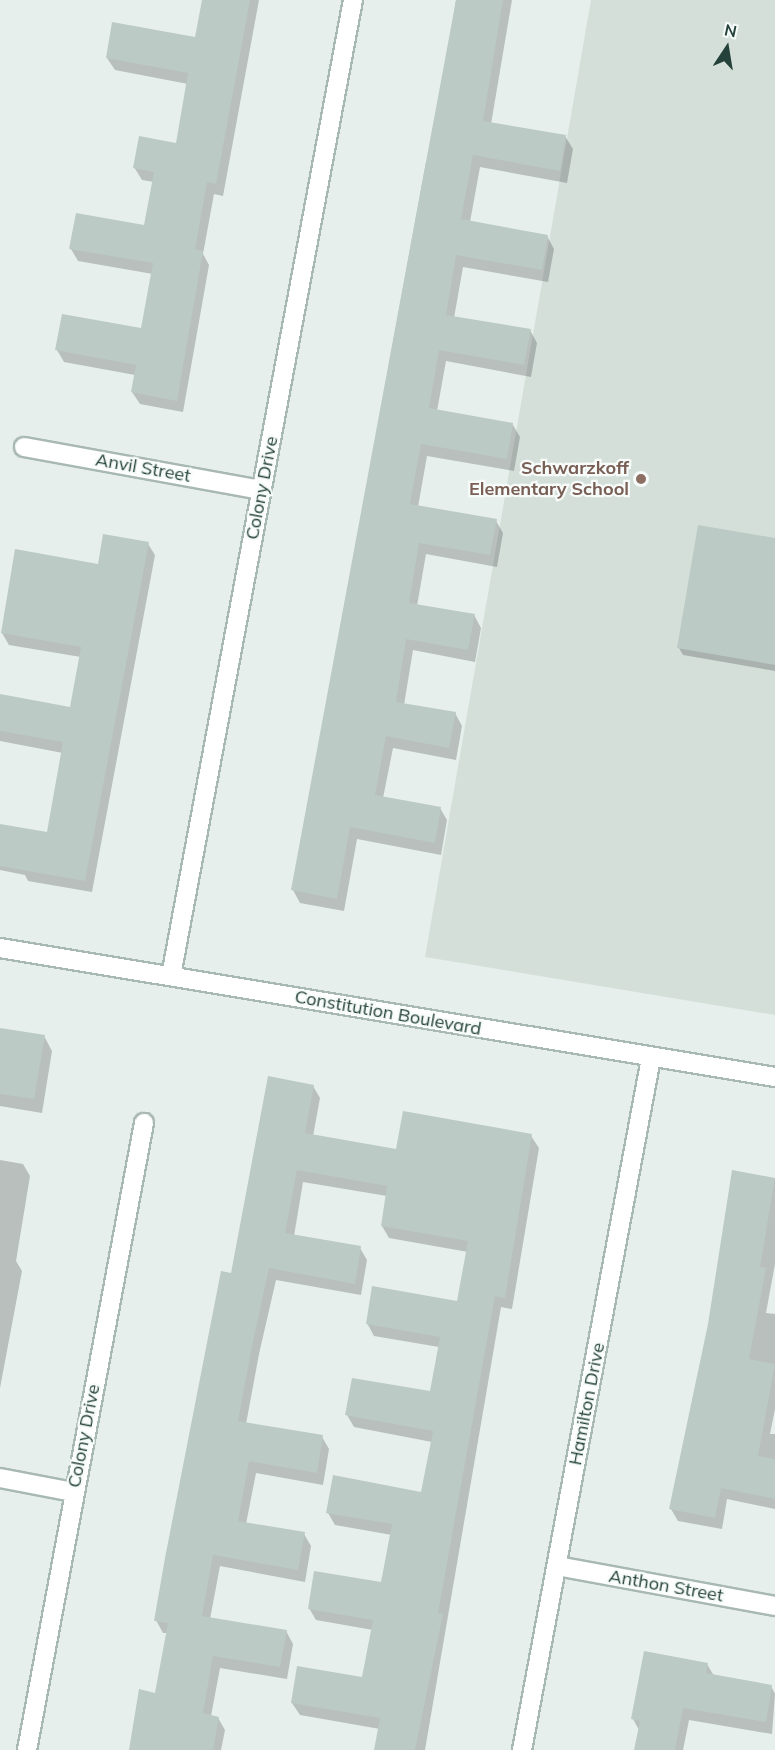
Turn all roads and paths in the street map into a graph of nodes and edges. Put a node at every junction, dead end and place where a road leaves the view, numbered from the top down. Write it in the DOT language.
graph roads {
  1 [pos="353,0"];
  2 [pos="24,447"];
  3 [pos="261,490"];
  4 [pos="0,948"];
  5 [pos="171,976"];
  6 [pos="651,1058"];
  7 [pos="775,1077"];
  8 [pos="144,1123"];
  9 [pos="0,1478"];
  10 [pos="73,1492"];
  11 [pos="557,1566"];
  12 [pos="775,1606"];
  13 [pos="27,1750"];
  14 [pos="522,1750"];
  1 -- 3 [label="street, Colony Drive"];
  2 -- 3 [label="street, Anvil Street"];
  3 -- 5 [label="street, Colony Drive"];
  4 -- 5 [label="street, Constitution Boulevard"];
  5 -- 6 [label="street, Constitution Boulevard"];
  6 -- 7 [label="street, Constitution Boulevard"];
  6 -- 11 [label="street, Hamilton Drive"];
  8 -- 10 [label="street, Colony Drive"];
  9 -- 10 [label="street"];
  10 -- 13 [label="street, Colony Drive"];
  11 -- 12 [label="street, Anthon Street"];
  11 -- 14 [label="street, Hamilton Drive"];
}
